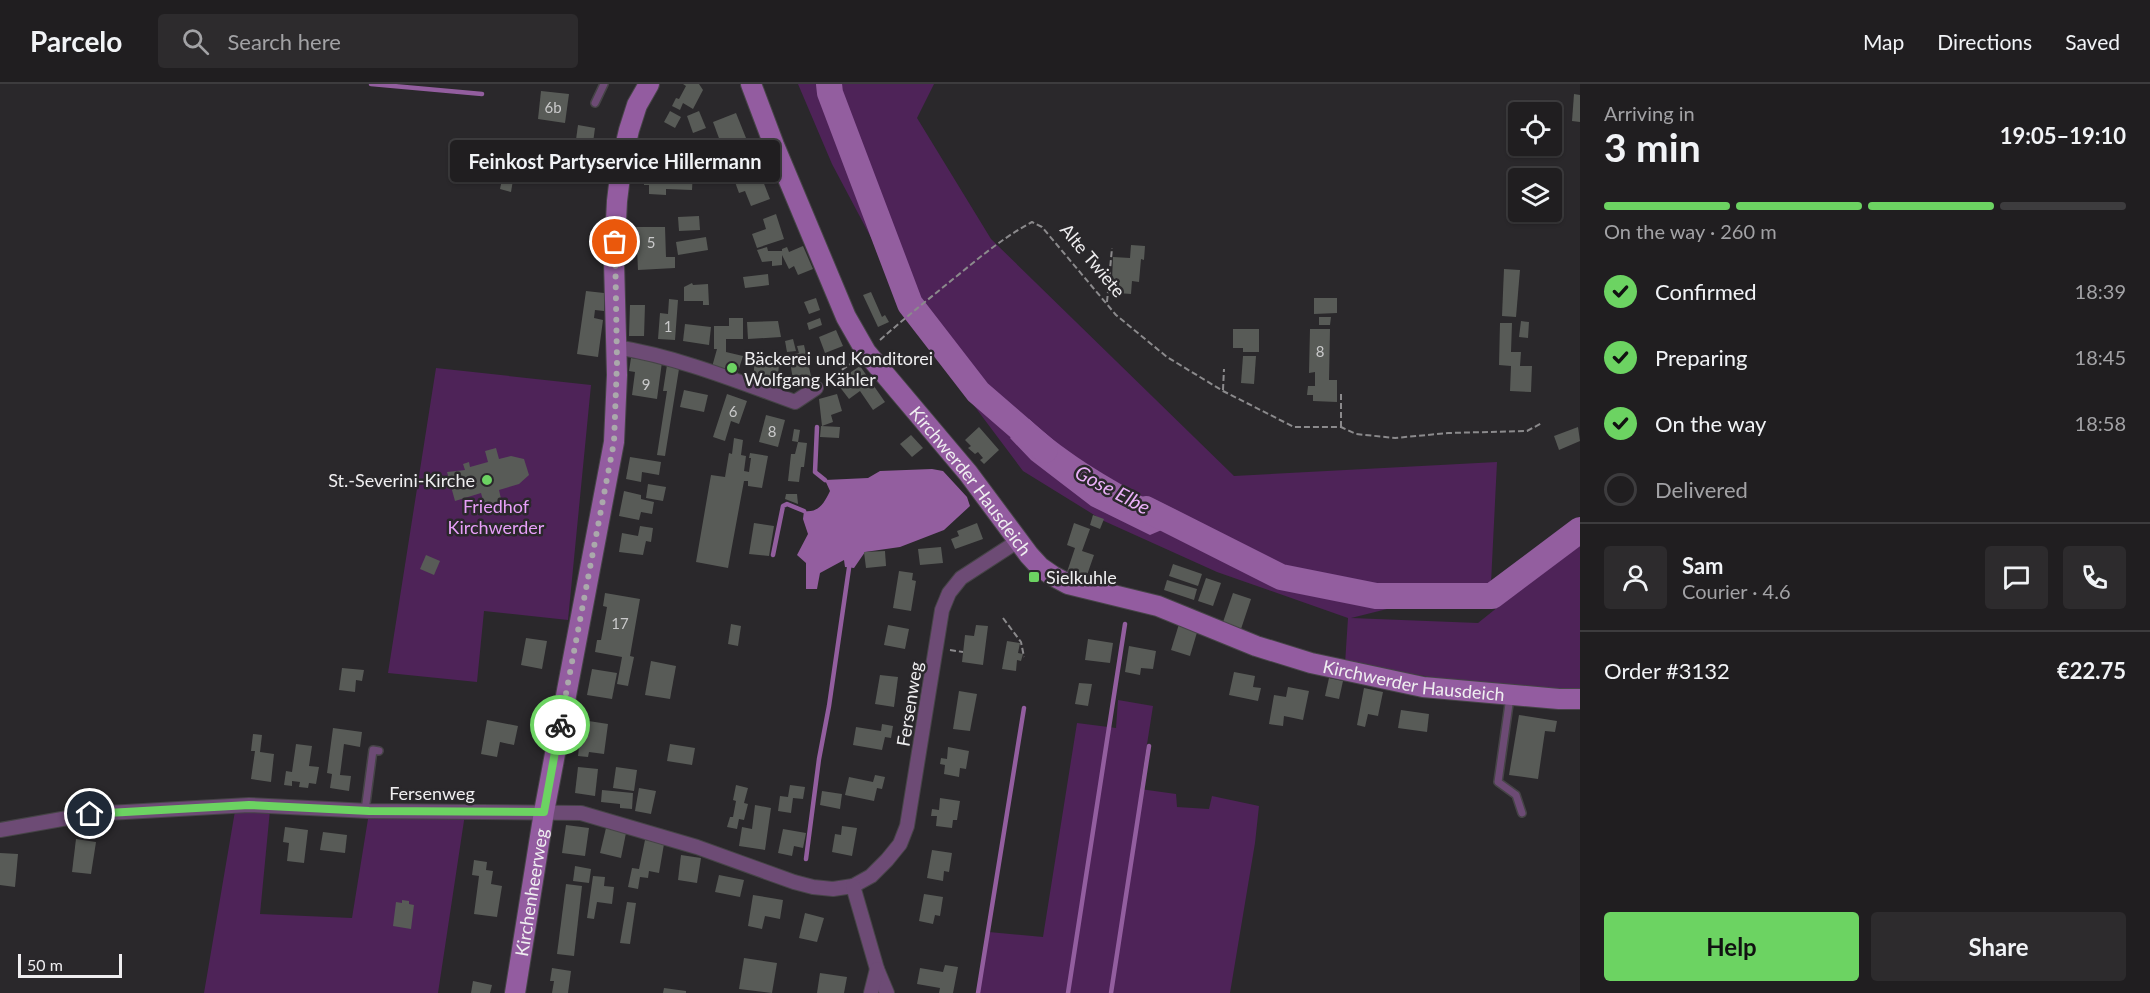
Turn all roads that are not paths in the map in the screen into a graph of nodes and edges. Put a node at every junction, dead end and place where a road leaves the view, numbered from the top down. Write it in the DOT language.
graph roads {
  1 [pos="604,84"];
  2 [pos="751,84"];
  3 [pos="647,85"];
  4 [pos="595,103"];
  5 [pos="616,347"];
  6 [pos="816,388"];
  7 [pos="1018,541"];
  8 [pos="1510,695"];
  9 [pos="1580,699"];
  10 [pos="379,751"];
  11 [pos="365,811"];
  12 [pos="544,812"];
  13 [pos="1522,813"];
  14 [pos="0,830"];
  15 [pos="853,886"];
  16 [pos="876,969"];
  17 [pos="515,993"];
  18 [pos="871,993"];
  19 [pos="888,993"];
  1 -- 4 [label="lane"];
  2 -- 7 [label="street, Kirchwerder Hausdeich"];
  3 -- 5 [label="street, Kirchenheerweg"];
  5 -- 6 [label="street"];
  5 -- 12 [label="street, Kirchenheerweg"];
  7 -- 8 [label="street, Kirchwerder Hausdeich"];
  7 -- 15 [label="street, Fersenweg"];
  8 -- 9 [label="street, Kirchwerder Hausdeich"];
  8 -- 13 [label="lane"];
  10 -- 11 [label="lane"];
  11 -- 12 [label="street, Fersenweg"];
  11 -- 14 [label="street, Fersenweg"];
  12 -- 15 [label="street, Fersenweg"];
  12 -- 17 [label="street, Kirchenheerweg"];
  15 -- 16 [label="street"];
  16 -- 18 [label="street"];
  16 -- 19 [label="street"];
}
